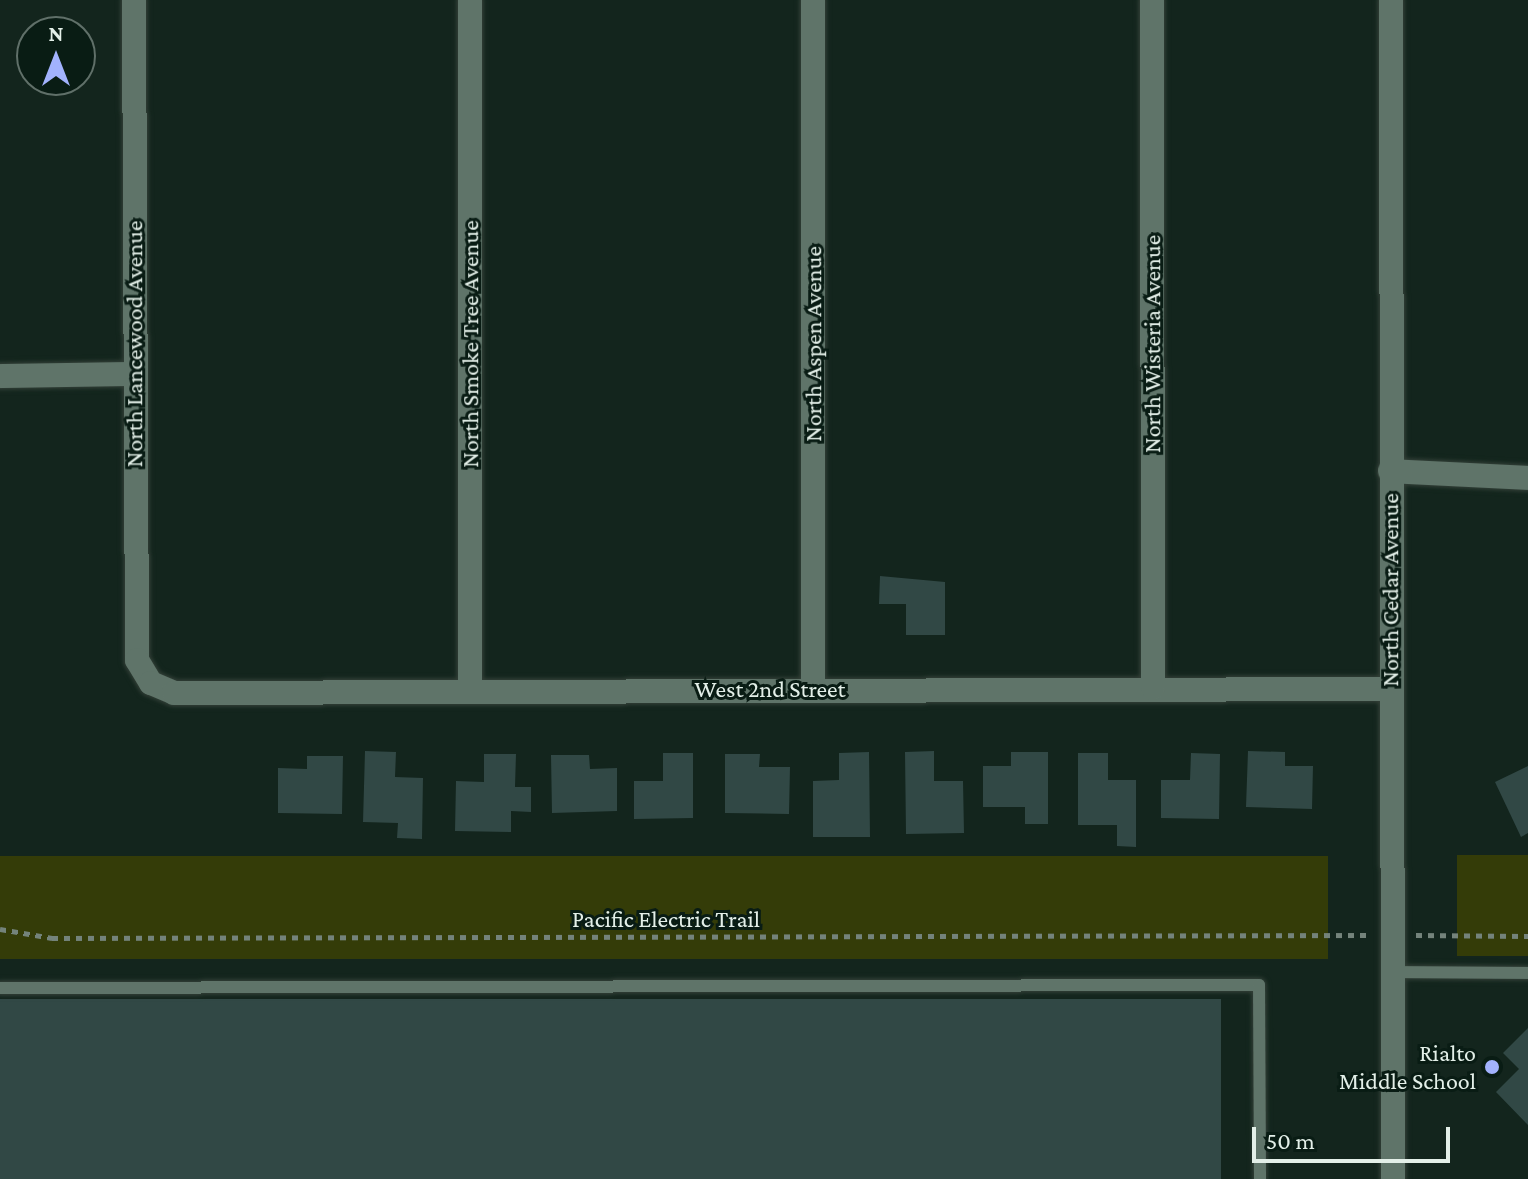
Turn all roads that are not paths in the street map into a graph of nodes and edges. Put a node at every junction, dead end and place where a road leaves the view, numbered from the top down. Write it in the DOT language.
graph roads {
  1 [pos="134,0"];
  2 [pos="470,0"];
  3 [pos="813,0"];
  4 [pos="1152,0"];
  5 [pos="1391,0"];
  6 [pos="133,374"];
  7 [pos="0,376"];
  8 [pos="1390,471"];
  9 [pos="1528,478"];
  10 [pos="151,683"];
  11 [pos="1153,688"];
  12 [pos="470,689"];
  13 [pos="813,689"];
  14 [pos="1390,689"];
  15 [pos="1391,972"];
  16 [pos="1528,973"];
  17 [pos="0,988"];
  18 [pos="1260,1179"];
  19 [pos="1393,1179"];
  1 -- 6 [label="street, North Lancewood Avenue"];
  2 -- 12 [label="street, North Smoke Tree Avenue"];
  3 -- 13 [label="street, North Aspen Avenue"];
  4 -- 11 [label="street, North Wisteria Avenue"];
  5 -- 8 [label="street, North Cedar Avenue"];
  6 -- 7 [label="street"];
  6 -- 10 [label="street, North Lancewood Avenue"];
  8 -- 9 [label="street"];
  8 -- 14 [label="street, North Cedar Avenue"];
  10 -- 12 [label="street, West 2nd Street"];
  11 -- 13 [label="street, West 2nd Street"];
  11 -- 14 [label="street, West 2nd Street"];
  12 -- 13 [label="street, West 2nd Street"];
  14 -- 15 [label="street, North Cedar Avenue"];
  15 -- 16 [label="lane"];
  15 -- 19 [label="street, North Cedar Avenue"];
  17 -- 18 [label="lane"];
}
